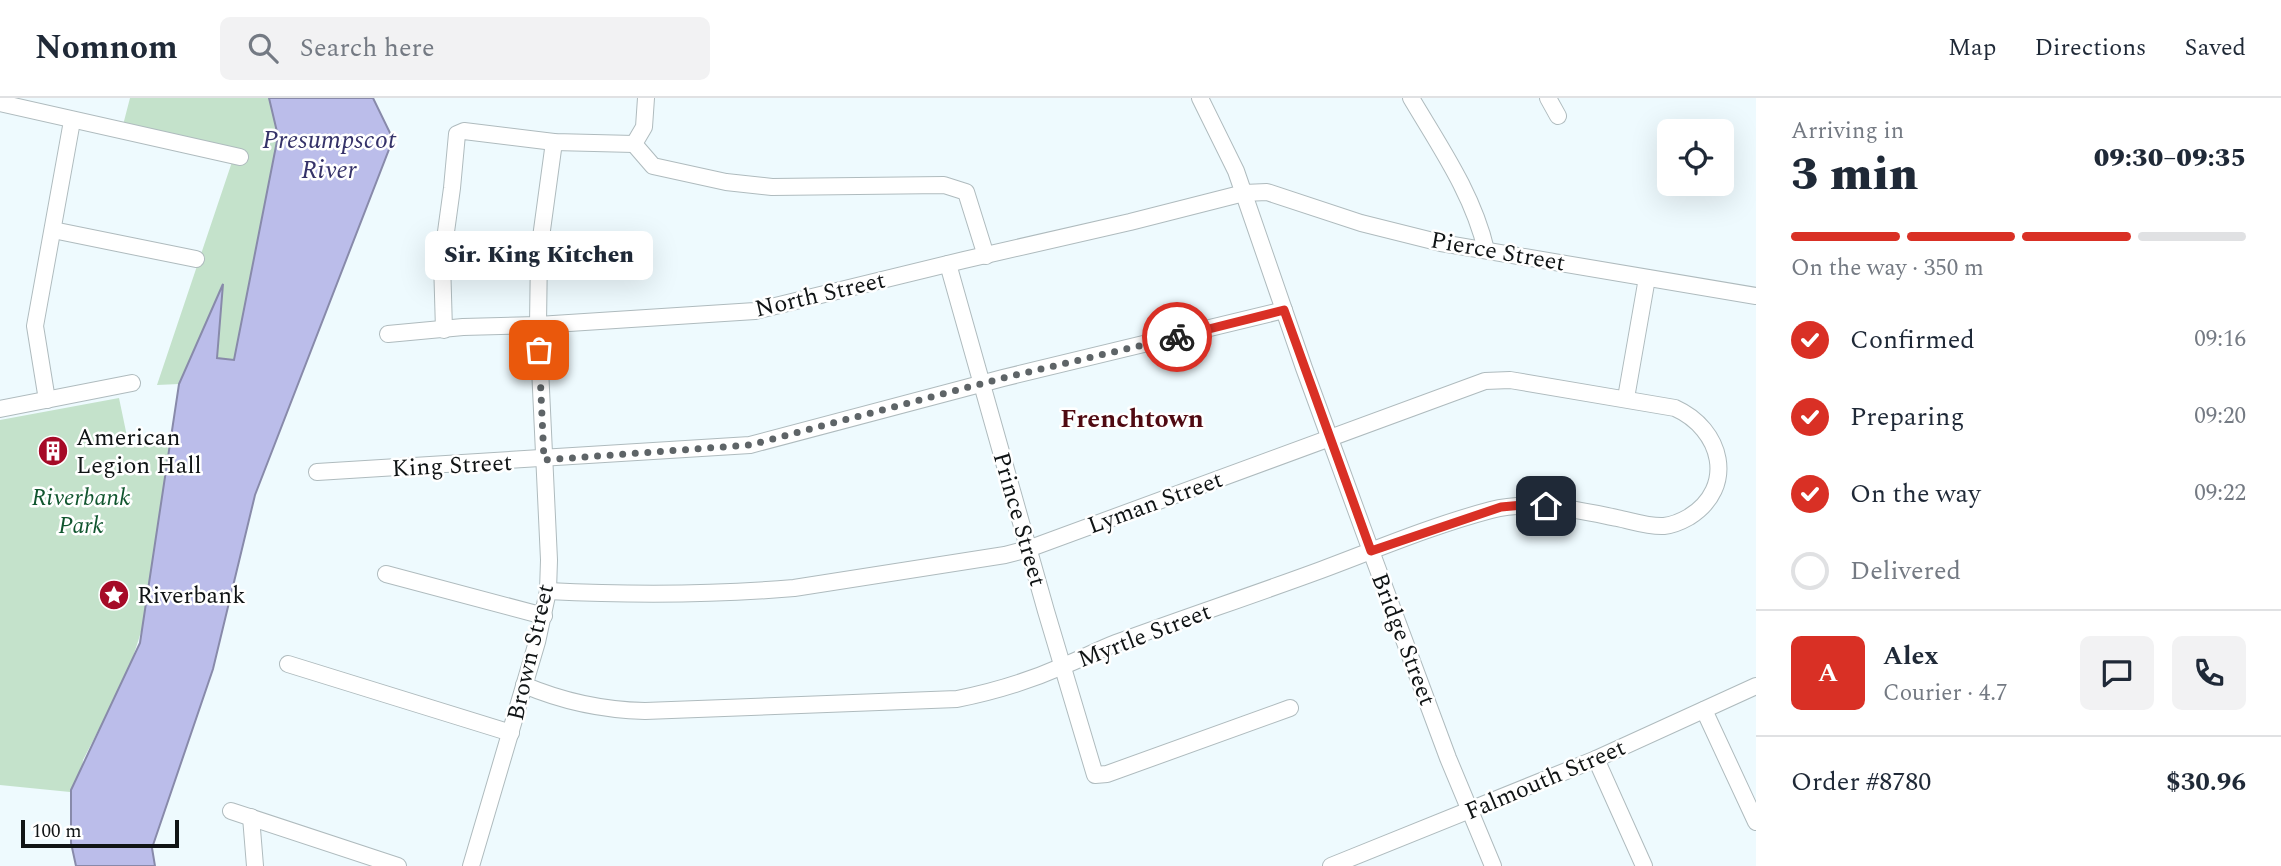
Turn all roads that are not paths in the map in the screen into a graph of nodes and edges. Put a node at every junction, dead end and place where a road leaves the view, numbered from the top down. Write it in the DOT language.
graph roads {
  1 [pos="646,98"];
  2 [pos="1200,98"];
  3 [pos="1411,98"];
  4 [pos="1548,98"];
  5 [pos="0,103"];
  6 [pos="1558,116"];
  7 [pos="72,121"];
  8 [pos="554,142"];
  9 [pos="634,144"];
  10 [pos="240,157"];
  11 [pos="1244,193"];
  12 [pos="52,230"];
  13 [pos="1486,250"];
  14 [pos="986,256"];
  15 [pos="196,259"];
  16 [pos="948,264"];
  17 [pos="1647,278"];
  18 [pos="1756,296"];
  19 [pos="1284,310"];
  20 [pos="537,325"];
  21 [pos="444,330"];
  22 [pos="388,334"];
  23 [pos="132,383"];
  24 [pos="982,384"];
  25 [pos="1626,398"];
  26 [pos="47,400"];
  27 [pos="0,409"];
  28 [pos="1331,439"];
  29 [pos="544,460"];
  30 [pos="1718,463"];
  31 [pos="317,472"];
  32 [pos="1028,549"];
  33 [pos="1371,551"];
  34 [pos="386,574"];
  35 [pos="548,592"];
  36 [pos="544,616"];
  37 [pos="288,664"];
  38 [pos="1062,667"];
  39 [pos="524,685"];
  40 [pos="1756,686"];
  41 [pos="1290,708"];
  42 [pos="1704,710"];
  43 [pos="511,733"];
  44 [pos="1597,759"];
  45 [pos="1469,810"];
  46 [pos="230,811"];
  47 [pos="1754,813"];
  48 [pos="251,817"];
  49 [pos="255,866"];
  50 [pos="398,866"];
  51 [pos="471,866"];
  52 [pos="1331,866"];
  53 [pos="1493,866"];
  54 [pos="1644,866"];
  1 -- 9 [label="street"];
  2 -- 11 [label="street, Bridge Street"];
  3 -- 13 [label="street"];
  4 -- 6 [label="street"];
  5 -- 7 [label="street"];
  7 -- 10 [label="street"];
  7 -- 12 [label="street"];
  8 -- 9 [label="street"];
  8 -- 20 [label="street, Brown Street"];
  8 -- 21 [label="street"];
  9 -- 14 [label="street"];
  11 -- 13 [label="street, Pierce Street"];
  11 -- 14 [label="street, North Street"];
  11 -- 19 [label="street, Bridge Street"];
  12 -- 15 [label="street"];
  12 -- 26 [label="street"];
  13 -- 17 [label="street, Pierce Street"];
  14 -- 16 [label="street, North Street"];
  16 -- 20 [label="street, North Street"];
  16 -- 24 [label="street, Prince Street"];
  17 -- 18 [label="street, Pierce Street"];
  17 -- 25 [label="street"];
  19 -- 24 [label="street, King Street"];
  19 -- 28 [label="street, Bridge Street"];
  20 -- 21 [label="street, North Street"];
  20 -- 29 [label="street, Brown Street"];
  21 -- 22 [label="street, North Street"];
  23 -- 26 [label="street"];
  24 -- 29 [label="street, King Street"];
  24 -- 32 [label="street, Prince Street"];
  25 -- 28 [label="street, Lyman Street"];
  25 -- 30 [label="street, Lyman Street"];
  26 -- 27 [label="street"];
  28 -- 32 [label="street, Lyman Street"];
  28 -- 33 [label="street, Bridge Street"];
  29 -- 31 [label="street, King Street"];
  29 -- 35 [label="street, Brown Street"];
  30 -- 33 [label="street, Myrtle Street"];
  32 -- 35 [label="street, Lyman Street"];
  32 -- 38 [label="street, Prince Street"];
  33 -- 38 [label="street, Myrtle Street"];
  33 -- 45 [label="street, Bridge Street"];
  34 -- 36 [label="street"];
  35 -- 36 [label="street, Brown Street"];
  36 -- 39 [label="street, Brown Street"];
  37 -- 43 [label="street"];
  38 -- 39 [label="street, Myrtle Street"];
  38 -- 41 [label="street, Prince Street"];
  39 -- 43 [label="street, Brown Street"];
  40 -- 42 [label="street, Falmouth Street"];
  42 -- 44 [label="street, Falmouth Street"];
  42 -- 47 [label="street"];
  43 -- 51 [label="street, Brown Street"];
  44 -- 45 [label="street, Falmouth Street"];
  44 -- 54 [label="street"];
  45 -- 52 [label="street, Falmouth Street"];
  45 -- 53 [label="street, Bridge Street"];
  46 -- 48 [label="street"];
  48 -- 49 [label="street"];
  48 -- 50 [label="street"];
}
